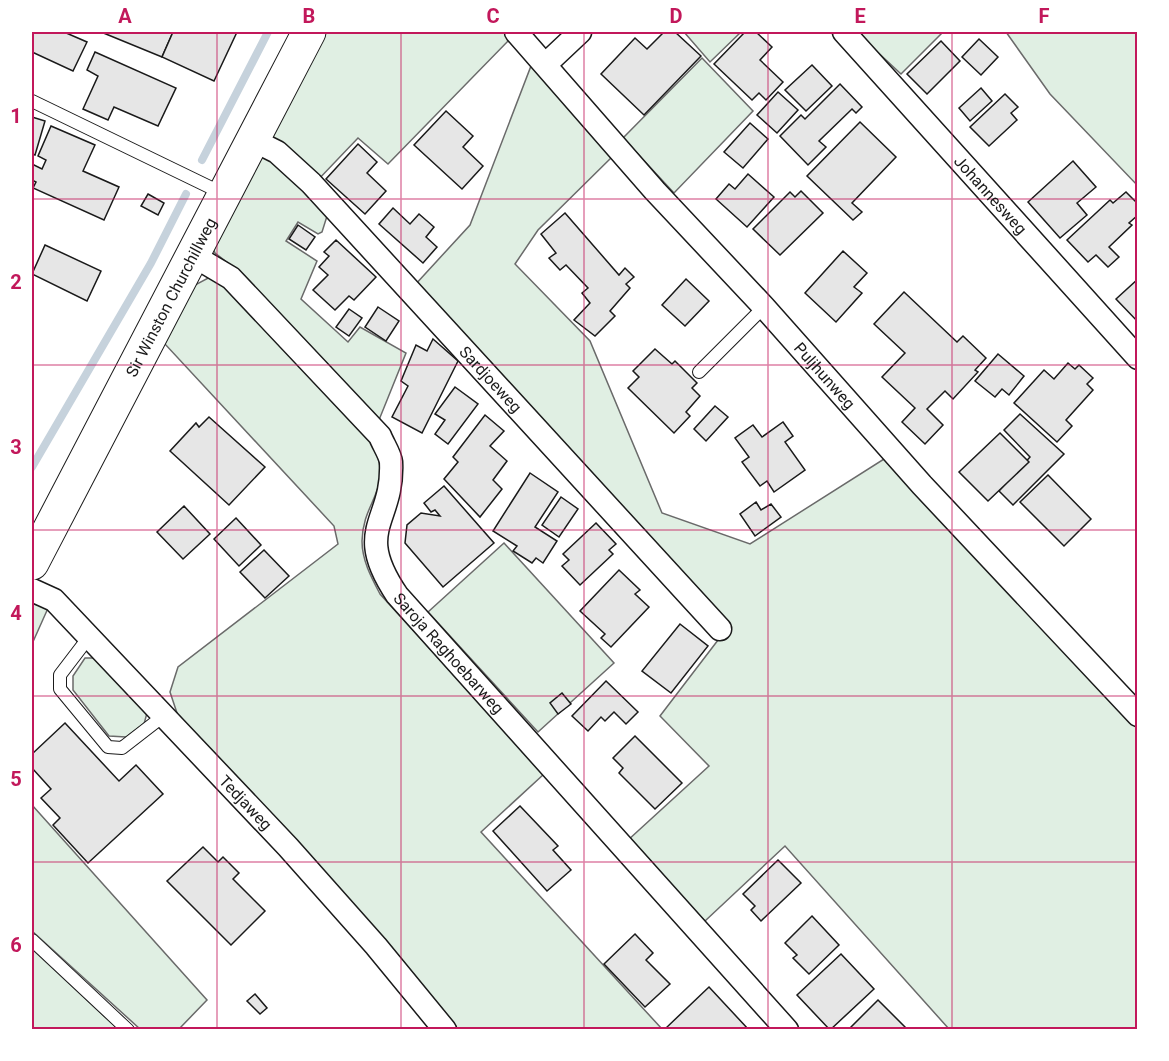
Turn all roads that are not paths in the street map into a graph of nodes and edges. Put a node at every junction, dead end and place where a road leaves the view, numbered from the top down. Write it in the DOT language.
graph roads {
  1 [pos="309,32"];
  2 [pos="516,32"];
  3 [pos="580,32"];
  4 [pos="844,32"];
  5 [pos="546,64"];
  6 [pos="32,101"];
  7 [pos="253,140"];
  8 [pos="225,194"];
  9 [pos="194,256"];
  10 [pos="764,307"];
  11 [pos="1137,358"];
  12 [pos="699,372"];
  13 [pos="32,563"];
  14 [pos="32,590"];
  15 [pos="720,629"];
  16 [pos="89,638"];
  17 [pos="1137,715"];
  18 [pos="162,717"];
  19 [pos="32,940"];
  20 [pos="128,1029"];
  21 [pos="445,1029"];
  22 [pos="787,1029"];
  1 -- 7 [label="street, Sir Winston Churchillweg"];
  2 -- 5 [label="street, Puljhunweg"];
  3 -- 5 [label="street"];
  4 -- 11 [label="street, Johannesweg"];
  5 -- 10 [label="street, Puljhunweg"];
  6 -- 8 [label="lane"];
  7 -- 8 [label="street, Sir Winston Churchillweg"];
  7 -- 15 [label="street, Sardjoeweg"];
  8 -- 9 [label="street, Sir Winston Churchillweg"];
  9 -- 13 [label="street, Sir Winston Churchillweg"];
  9 -- 22 [label="street, Saroja Raghoebarweg"];
  10 -- 12 [label="lane"];
  10 -- 17 [label="street, Puljhunweg"];
  14 -- 16 [label="street, Tedjaweg"];
  16 -- 18 [label="street, Tedjaweg"];
  16 -- 18 [label="lane"];
  18 -- 21 [label="street, Tedjaweg"];
  19 -- 20 [label="lane"];
}
